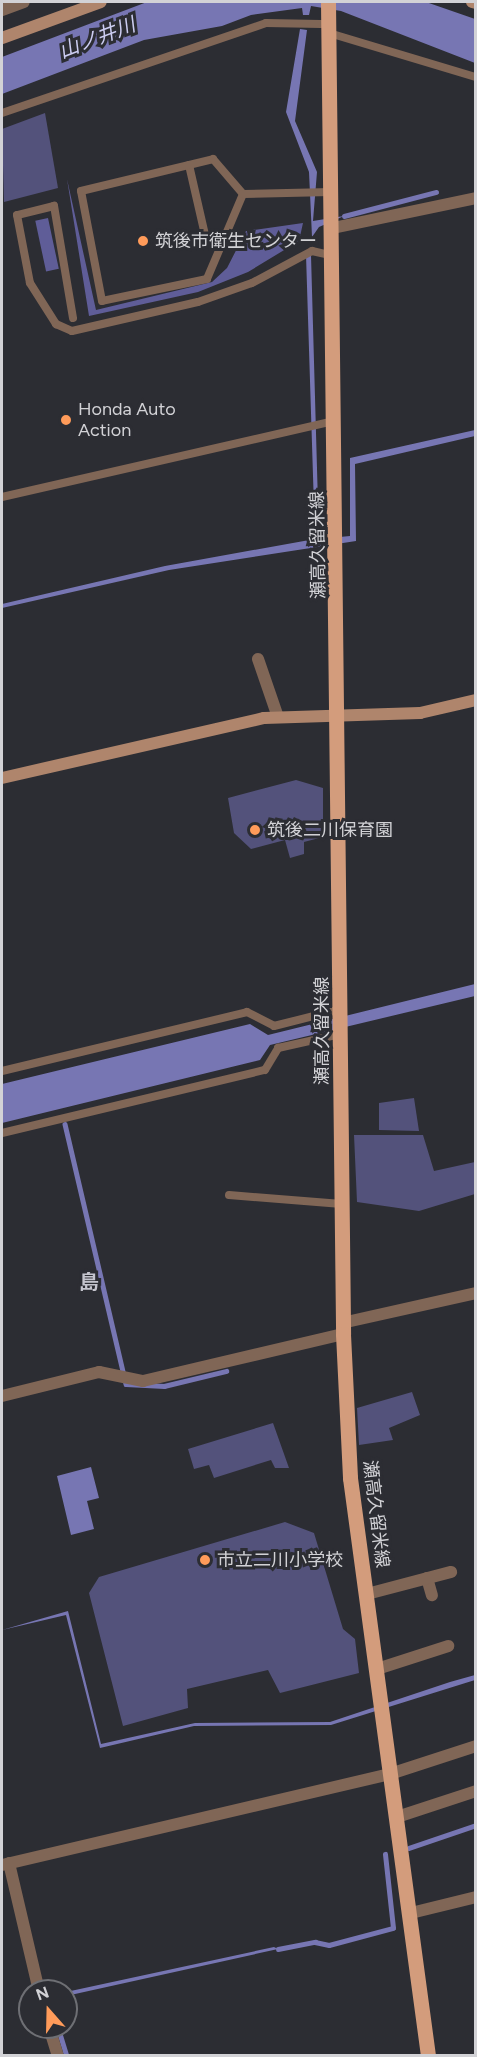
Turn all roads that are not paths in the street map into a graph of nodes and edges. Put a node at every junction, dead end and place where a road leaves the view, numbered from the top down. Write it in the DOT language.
graph roads {
  1 [pos="24,2"];
  2 [pos="101,2"];
  3 [pos="328,2"];
  4 [pos="2,10"];
  5 [pos="326,26"];
  6 [pos="2,38"];
  7 [pos="476,77"];
  8 [pos="2,113"];
  9 [pos="189,165"];
  10 [pos="332,192"];
  11 [pos="243,194"];
  12 [pos="476,198"];
  13 [pos="333,228"];
  14 [pos="224,240"];
  15 [pos="333,256"];
  16 [pos="73,318"];
  17 [pos="329,422"];
  18 [pos="2,497"];
  19 [pos="258,659"];
  20 [pos="476,700"];
  21 [pos="339,713"];
  22 [pos="278,717"];
  23 [pos="2,778"];
  24 [pos="341,1008"];
  25 [pos="342,1034"];
  26 [pos="2,1071"];
  27 [pos="2,1133"];
  28 [pos="229,1195"];
  29 [pos="342,1204"];
  30 [pos="476,1293"];
  31 [pos="343,1328"];
  32 [pos="2,1396"];
  33 [pos="451,1572"];
  34 [pos="427,1578"];
  35 [pos="367,1594"];
  36 [pos="432,1595"];
  37 [pos="448,1646"];
  38 [pos="377,1669"];
  39 [pos="476,1746"];
  40 [pos="390,1774"];
  41 [pos="476,1791"];
  42 [pos="397,1817"];
  43 [pos="5,1864"];
  44 [pos="476,1897"];
  45 [pos="411,1913"];
  46 [pos="36,1979"];
  47 [pos="53,2039"];
  48 [pos="58,2055"];
  49 [pos="428,2055"];
  1 -- 4 [label="street"];
  2 -- 6 [label="street"];
  3 -- 5 [label="main road, 瀬高久留米線"];
  5 -- 7 [label="lane"];
  5 -- 8 [label="lane"];
  5 -- 10 [label="main road, 瀬高久留米線"];
  9 -- 11 [label="lane"];
  9 -- 14 [label="lane"];
  9 -- 14 [label="lane"];
  10 -- 11 [label="lane"];
  10 -- 13 [label="main road, 瀬高久留米線"];
  11 -- 14 [label="lane"];
  12 -- 13 [label="street"];
  13 -- 15 [label="main road, 瀬高久留米線"];
  15 -- 16 [label="lane"];
  15 -- 17 [label="main road, 瀬高久留米線"];
  17 -- 18 [label="lane"];
  17 -- 21 [label="main road, 瀬高久留米線"];
  19 -- 22 [label="street"];
  20 -- 21 [label="street"];
  21 -- 22 [label="street"];
  21 -- 24 [label="main road, 瀬高久留米線"];
  22 -- 23 [label="street"];
  24 -- 25 [label="main road, 瀬高久留米線"];
  24 -- 26 [label="lane"];
  25 -- 27 [label="lane"];
  25 -- 29 [label="main road, 瀬高久留米線"];
  28 -- 29 [label="lane"];
  29 -- 31 [label="main road, 瀬高久留米線"];
  30 -- 31 [label="street"];
  31 -- 32 [label="street"];
  31 -- 35 [label="main road, 瀬高久留米線"];
  33 -- 34 [label="street"];
  34 -- 35 [label="street"];
  34 -- 36 [label="street"];
  35 -- 38 [label="main road, 瀬高久留米線"];
  37 -- 38 [label="street"];
  38 -- 40 [label="main road, 瀬高久留米線"];
  39 -- 40 [label="street"];
  40 -- 42 [label="main road, 瀬高久留米線"];
  40 -- 43 [label="street"];
  41 -- 42 [label="street"];
  42 -- 45 [label="main road, 瀬高久留米線"];
  43 -- 46 [label="street"];
  44 -- 45 [label="street"];
  45 -- 49 [label="main road, 瀬高久留米線"];
  47 -- 48 [label="street"];
}
